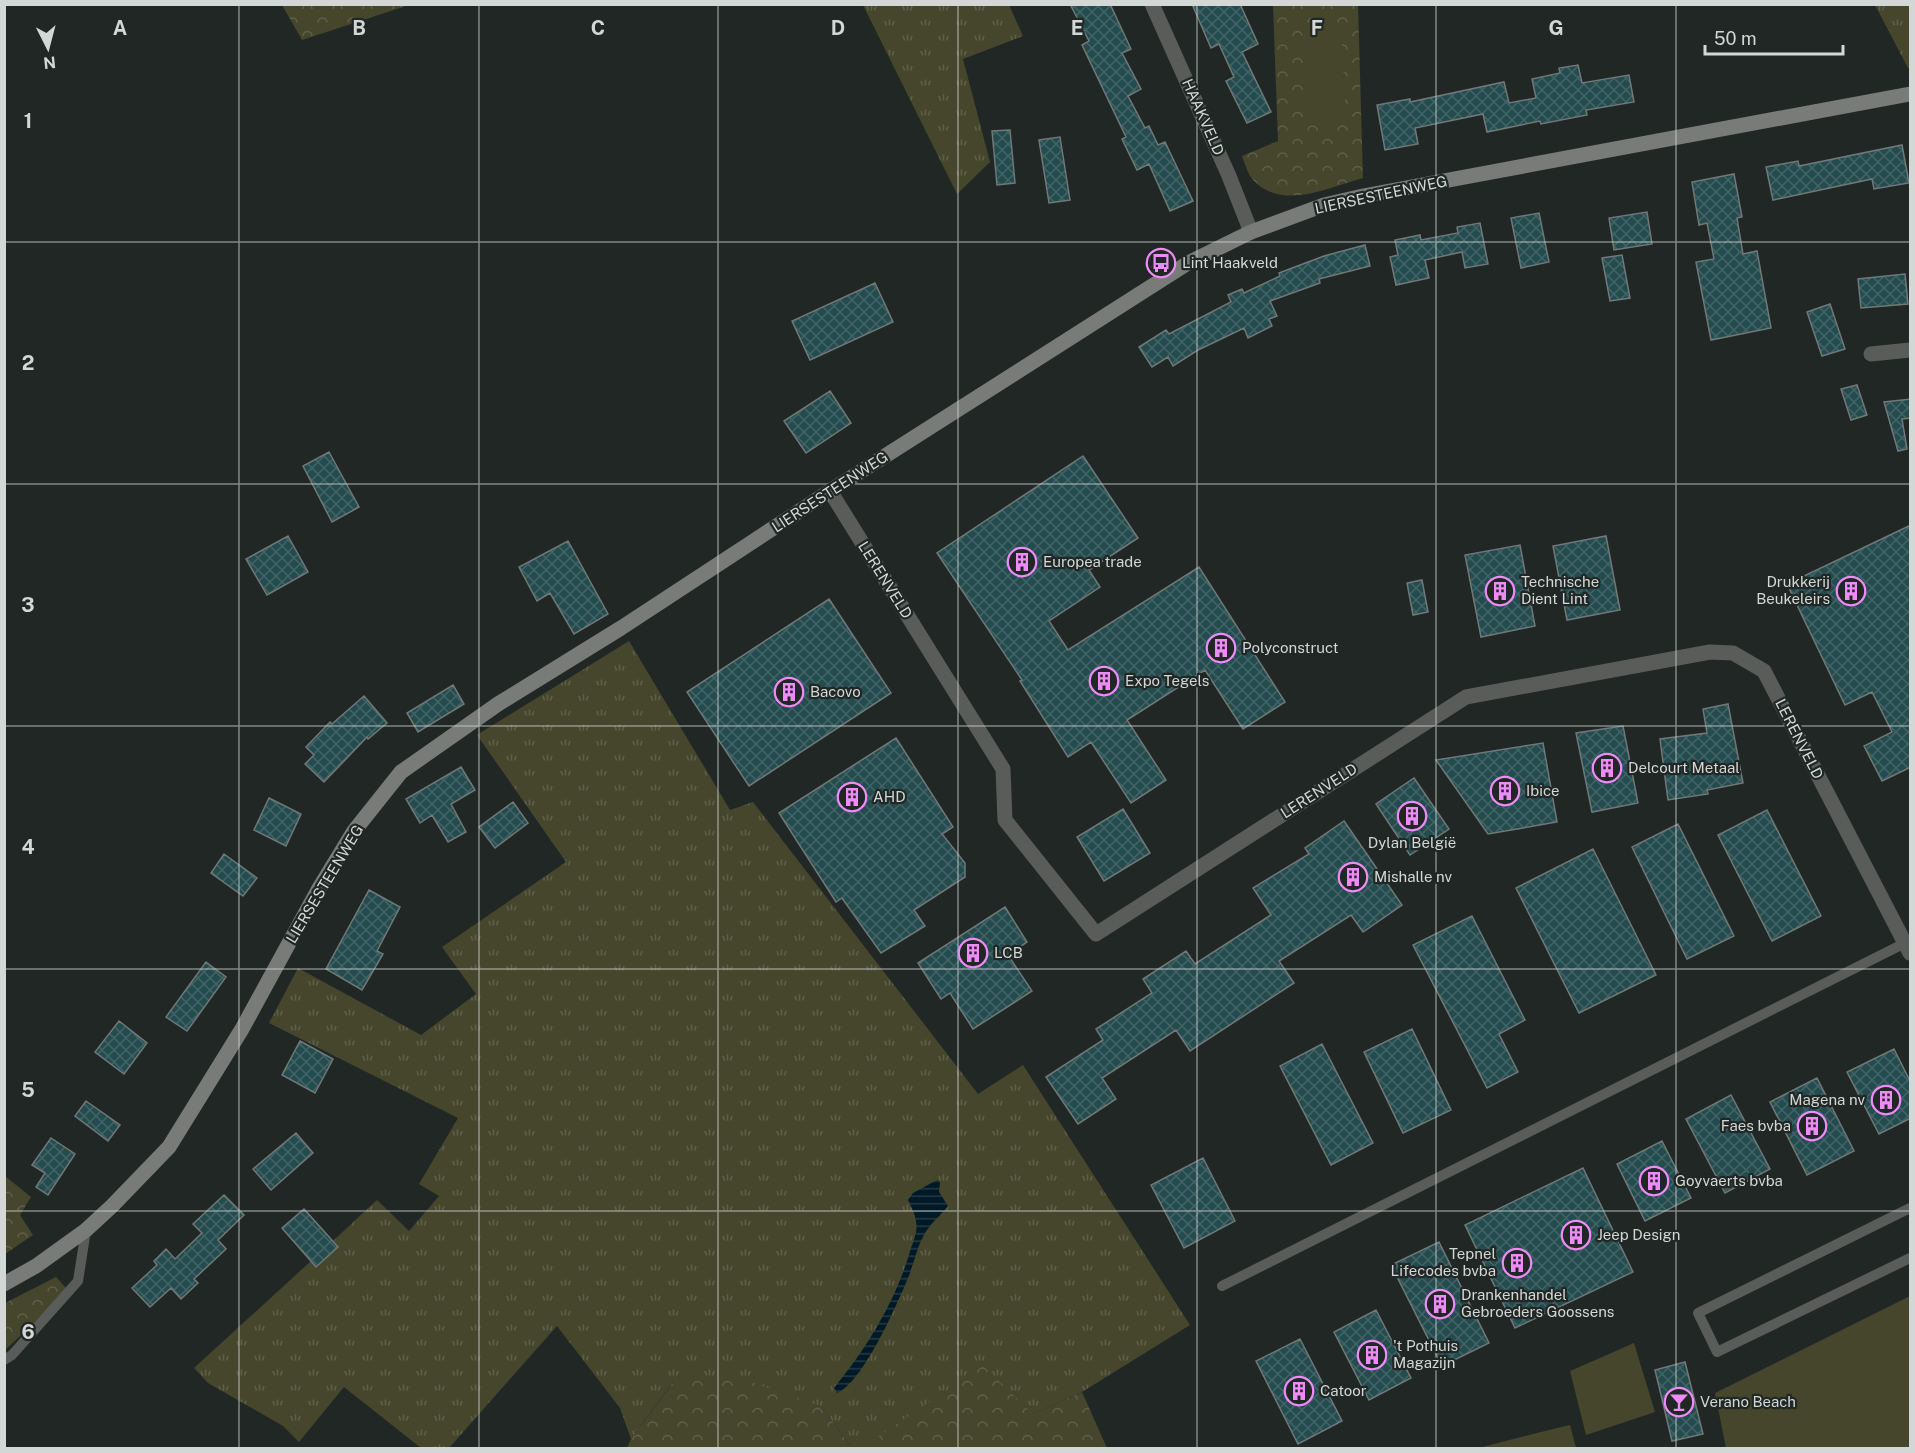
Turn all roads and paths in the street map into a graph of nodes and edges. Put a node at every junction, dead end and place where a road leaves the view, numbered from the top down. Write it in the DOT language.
graph roads {
  1 [pos="1152,4"];
  2 [pos="1911,94"];
  3 [pos="1251,232"];
  4 [pos="1911,350"];
  5 [pos="1871,354"];
  6 [pos="830,491"];
  7 [pos="1908,948"];
  8 [pos="1911,1208"];
  9 [pos="86,1230"];
  10 [pos="1911,1258"];
  11 [pos="4,1284"];
  12 [pos="1222,1287"];
  13 [pos="4,1360"];
  1 -- 3 [label="street, HAAKVELD"];
  2 -- 3 [label="street, LIERSESTEENWEG"];
  3 -- 6 [label="street, LIERSESTEENWEG"];
  4 -- 5 [label="street"];
  6 -- 7 [label="street, LERENVELD"];
  6 -- 9 [label="street, LIERSESTEENWEG"];
  7 -- 12 [label="lane, LERENVELD"];
  8 -- 10 [label="lane"];
  9 -- 11 [label="street, LIERSESTEENWEG"];
  9 -- 13 [label="lane"];
}
